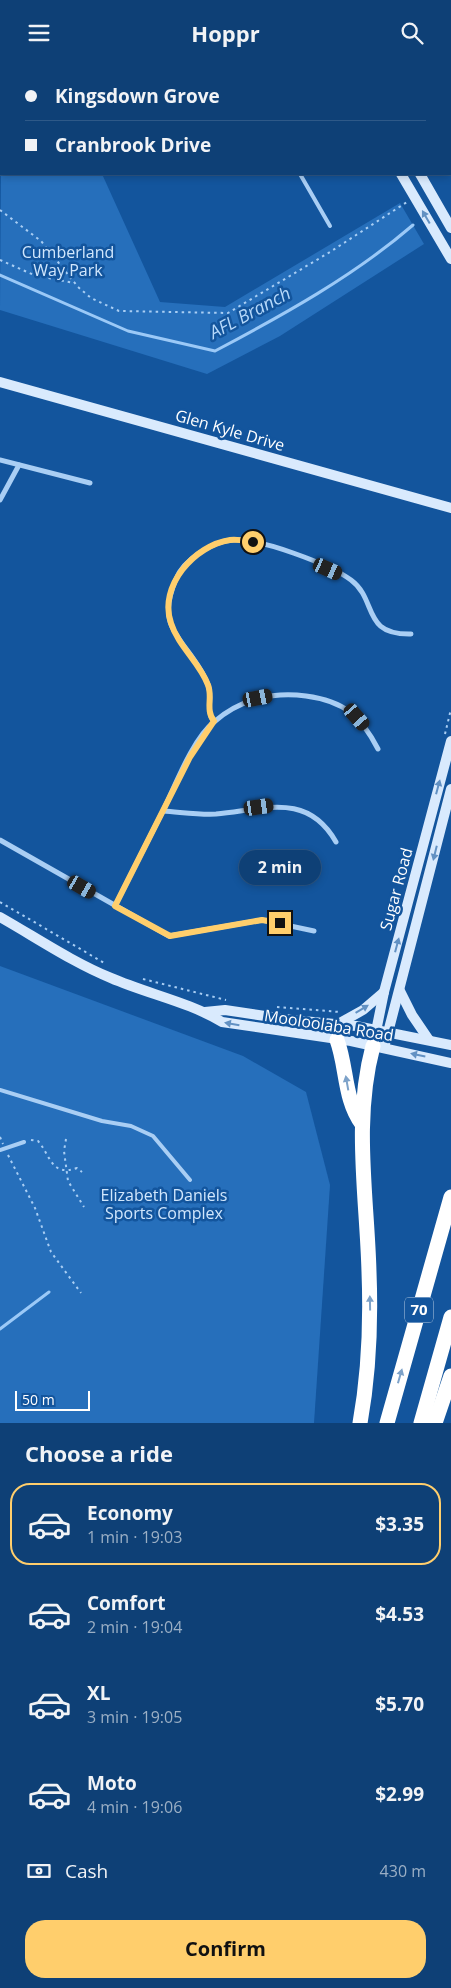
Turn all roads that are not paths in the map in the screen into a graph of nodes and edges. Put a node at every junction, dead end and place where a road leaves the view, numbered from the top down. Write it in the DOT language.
graph roads {
  1 [pos="301,175"];
  2 [pos="402,175"];
  3 [pos="421,175"];
  4 [pos="330,226"];
  5 [pos="451,228"];
  6 [pos="451,259"];
  7 [pos="0,381"];
  8 [pos="0,460"];
  9 [pos="20,465"];
  10 [pos="90,483"];
  11 [pos="0,501"];
  12 [pos="451,508"];
  13 [pos="411,633"];
  14 [pos="214,721"];
  15 [pos="451,741"];
  16 [pos="378,749"];
  17 [pos="451,789"];
  18 [pos="163,811"];
  19 [pos="0,840"];
  20 [pos="336,842"];
  21 [pos="115,906"];
  22 [pos="0,917"];
  23 [pos="314,931"];
  24 [pos="400,991"];
  25 [pos="384,992"];
  26 [pos="205,1012"];
  27 [pos="338,1024"];
  28 [pos="376,1029"];
  29 [pos="389,1031"];
  30 [pos="337,1039"];
  31 [pos="428,1040"];
  32 [pos="451,1045"];
  33 [pos="379,1047"];
  34 [pos="451,1063"];
  35 [pos="0,1090"];
  36 [pos="362,1124"];
  37 [pos="26,1141"];
  38 [pos="2,1149"];
  39 [pos="190,1180"];
  40 [pos="451,1197"];
  41 [pos="451,1317"];
  42 [pos="451,1376"];
  43 [pos="360,1423"];
  44 [pos="387,1423"];
  45 [pos="421,1423"];
  46 [pos="435,1423"];
  1 -- 4 [label="lane"];
  6 -- 2 [label="main road, one-way"];
  3 -- 5 [label="main road"];
  7 -- 12 [label="main road, Glen Kyle Drive"];
  8 -- 9 [label="street"];
  9 -- 10 [label="street"];
  9 -- 11 [label="street"];
  13 -- 14 [label="street"];
  14 -- 16 [label="street"];
  14 -- 18 [label="street"];
  25 -- 15 [label="main road, Sugar Road, one-way"];
  17 -- 24 [label="main road, Sugar Road, one-way"];
  18 -- 20 [label="street"];
  18 -- 21 [label="street"];
  19 -- 21 [label="street"];
  21 -- 23 [label="street"];
  22 -- 26 [label="main road, Mooloolaba Road"];
  24 -- 29 [label="main road, Sugar Road"];
  24 -- 31 [label="main road"];
  27 -- 25 [label="main road, one-way"];
  25 -- 28 [label="main road, Sugar Road"];
  26 -- 27 [label="main road, Mooloolaba Road"];
  30 -- 26 [label="main road, Mooloolaba Road, one-way"];
  27 -- 28 [label="main road, Mooloolaba Road"];
  28 -- 29 [label="main road, Mooloolaba Road"];
  28 -- 33 [label="main road, Sugar Road"];
  29 -- 31 [label="main road, Mooloolaba Road"];
  29 -- 33 [label="main road, Sugar Road"];
  30 -- 33 [label="main road, Mooloolaba Road"];
  36 -- 30 [label="highway, one-way"];
  31 -- 32 [label="main road, Mooloolaba Road"];
  34 -- 33 [label="main road, Mooloolaba Road, one-way"];
  33 -- 36 [label="highway"];
  35 -- 39 [label="lane"];
  43 -- 36 [label="highway, one-way"];
  37 -- 38 [label="lane"];
  44 -- 40 [label="highway, 70, one-way"];
  41 -- 45 [label="highway, 70"];
  42 -- 46 [label="highway"];
}
